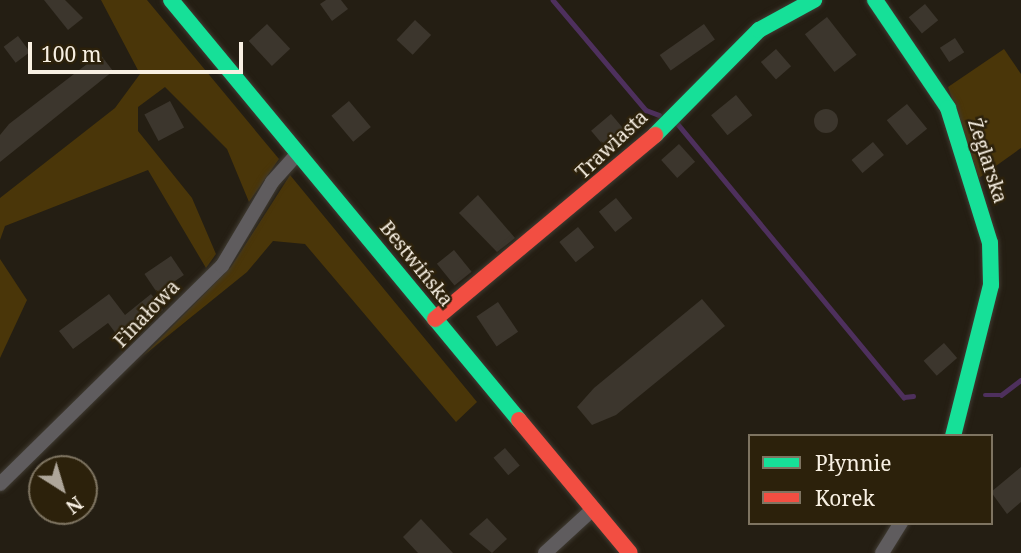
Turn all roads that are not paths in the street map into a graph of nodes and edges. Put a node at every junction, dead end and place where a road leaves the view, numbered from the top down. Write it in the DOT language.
graph roads {
  1 [pos="171,0"];
  2 [pos="814,0"];
  3 [pos="876,0"];
  4 [pos="298,153"];
  5 [pos="435,319"];
  6 [pos="954,434"];
  7 [pos="0,484"];
  8 [pos="593,509"];
  9 [pos="900,525"];
  10 [pos="545,553"];
  11 [pos="630,553"];
  12 [pos="882,553"];
  1 -- 4 [label="street, Bestwińska"];
  2 -- 5 [label="street, Trawiasta"];
  3 -- 6 [label="street, Żeglarska"];
  4 -- 5 [label="street, Bestwińska"];
  4 -- 7 [label="street, Finałowa"];
  5 -- 8 [label="street, Bestwińska"];
  8 -- 10 [label="street"];
  8 -- 11 [label="street, Bestwińska"];
  9 -- 12 [label="street"];
}
